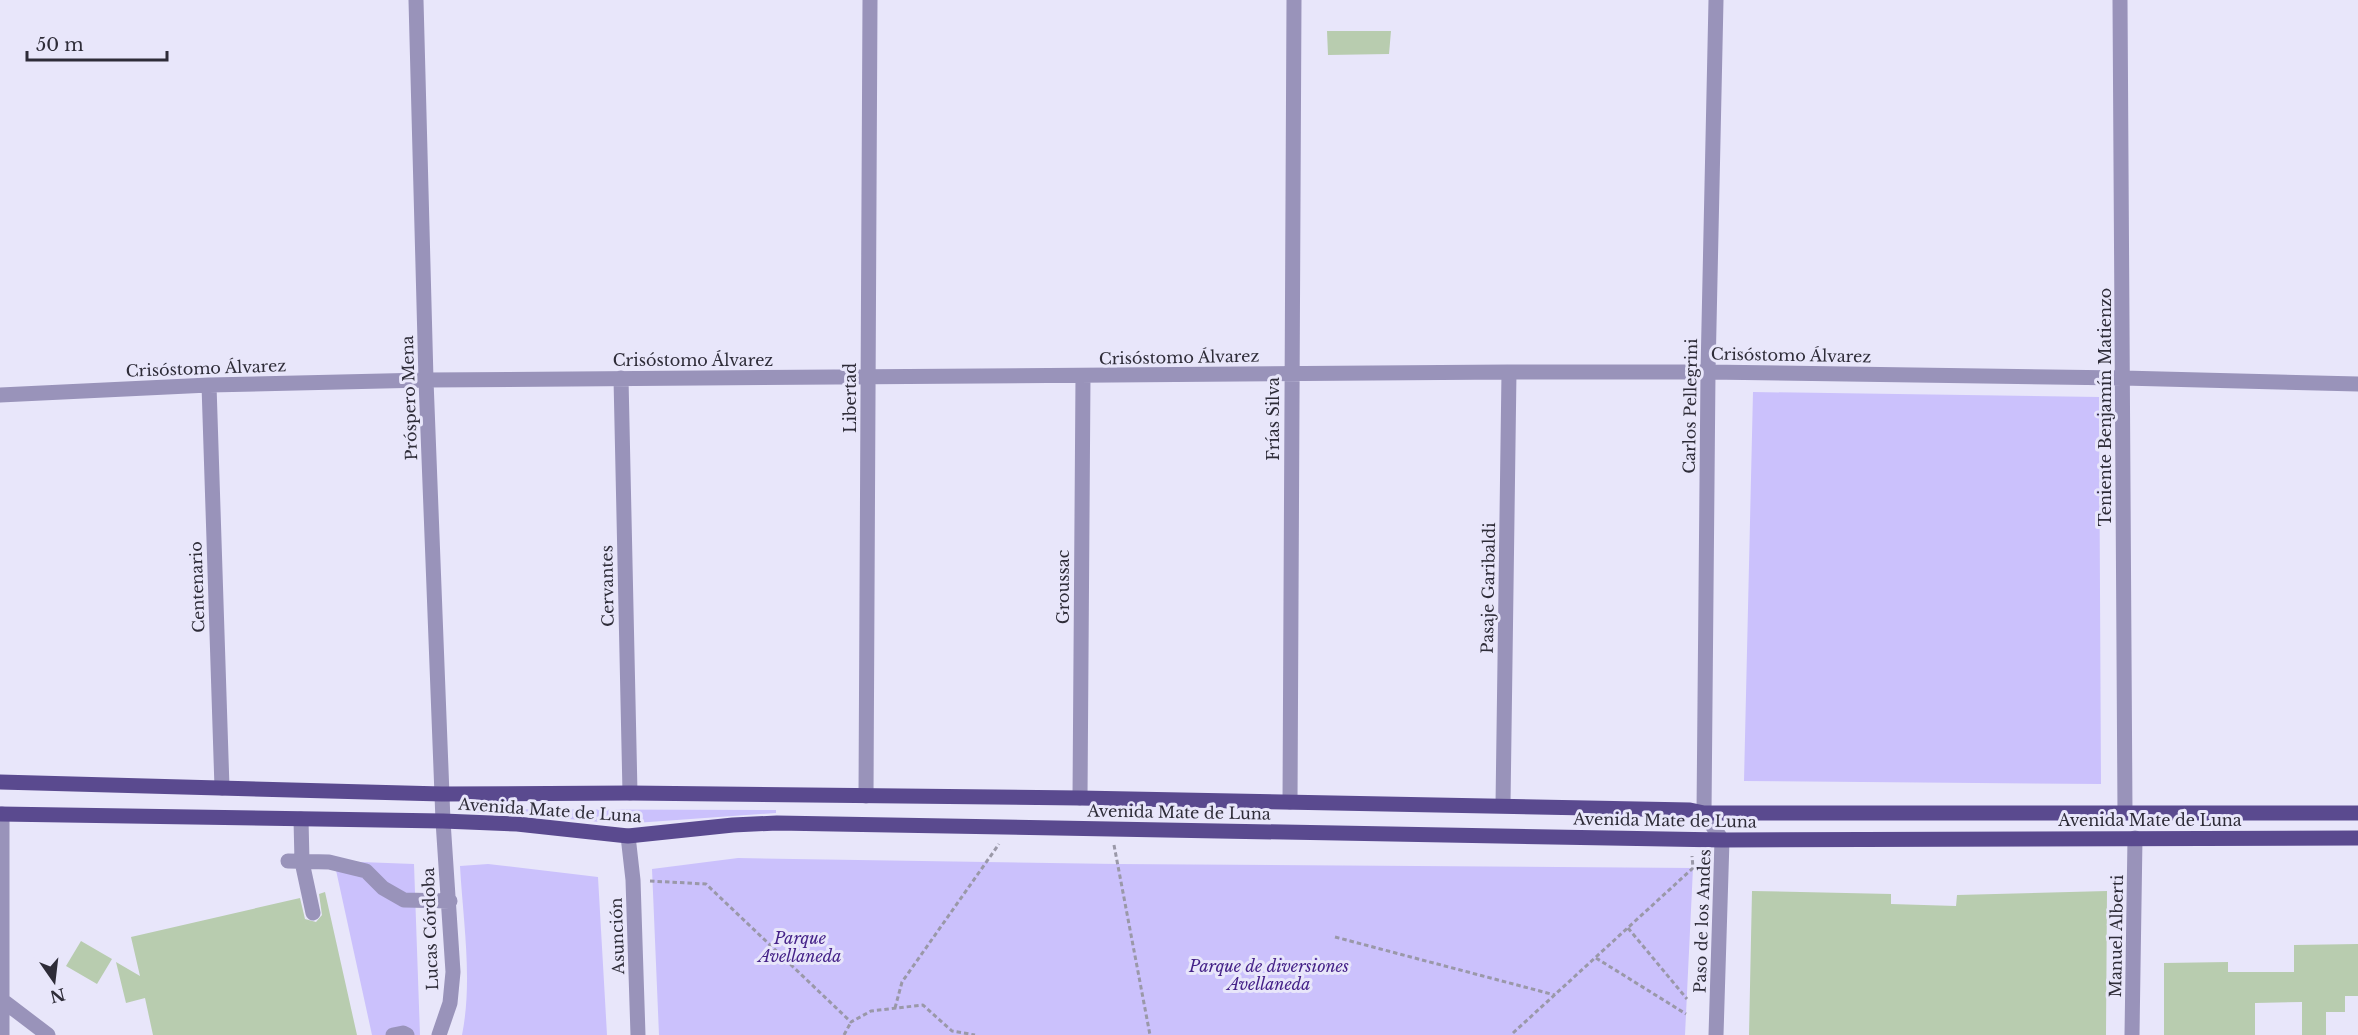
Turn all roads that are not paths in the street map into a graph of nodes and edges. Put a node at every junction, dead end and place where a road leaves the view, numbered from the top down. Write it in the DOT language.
graph roads {
  1 [pos="416,0"];
  2 [pos="870,0"];
  3 [pos="1294,0"];
  4 [pos="1716,0"];
  5 [pos="2120,0"];
  6 [pos="1509,372"];
  7 [pos="1708,372"];
  8 [pos="1291,374"];
  9 [pos="1083,376"];
  10 [pos="621,378"];
  11 [pos="868,378"];
  12 [pos="2123,378"];
  13 [pos="426,380"];
  14 [pos="2358,384"];
  15 [pos="209,385"];
  16 [pos="0,394"];
  17 [pos="0,782"];
  18 [pos="222,788"];
  19 [pos="630,793"];
  20 [pos="442,794"];
  21 [pos="866,796"];
  22 [pos="1080,798"];
  23 [pos="1290,802"];
  24 [pos="1503,805"];
  25 [pos="1704,813"];
  26 [pos="2125,813"];
  27 [pos="2358,813"];
  28 [pos="1,814"];
  29 [pos="301,819"];
  30 [pos="443,821"];
  31 [pos="628,836"];
  32 [pos="2135,838"];
  33 [pos="2358,838"];
  34 [pos="1722,840"];
  35 [pos="295,862"];
  36 [pos="450,901"];
  37 [pos="314,913"];
  38 [pos="2,1000"];
  39 [pos="2,1035"];
  40 [pos="48,1035"];
  41 [pos="393,1035"];
  42 [pos="407,1035"];
  43 [pos="439,1035"];
  44 [pos="638,1035"];
  45 [pos="1716,1035"];
  46 [pos="2132,1035"];
  1 -- 13 [label="street, Próspero Mena"];
  2 -- 11 [label="street, Libertad"];
  3 -- 8 [label="street, Frías Silva"];
  4 -- 7 [label="street, Carlos Pellegrini"];
  5 -- 12 [label="street, Teniente Benjamín Matienzo"];
  6 -- 7 [label="street, Crisóstomo Álvarez"];
  6 -- 8 [label="street, Crisóstomo Álvarez"];
  6 -- 24 [label="street, Pasaje Garibaldi"];
  7 -- 12 [label="street, Crisóstomo Álvarez"];
  7 -- 25 [label="street, Carlos Pellegrini"];
  8 -- 9 [label="street, Crisóstomo Álvarez"];
  8 -- 23 [label="street, Frías Silva"];
  9 -- 11 [label="street, Crisóstomo Álvarez"];
  9 -- 22 [label="street, Groussac"];
  10 -- 11 [label="street, Crisóstomo Álvarez"];
  10 -- 13 [label="street, Crisóstomo Álvarez"];
  10 -- 19 [label="street, Cervantes"];
  11 -- 21 [label="street, Libertad"];
  12 -- 14 [label="street, Crisóstomo Álvarez"];
  12 -- 26 [label="street, Teniente Benjamín Matienzo"];
  13 -- 15 [label="street, Crisóstomo Álvarez"];
  13 -- 20 [label="street, Próspero Mena"];
  15 -- 16 [label="street, Crisóstomo Álvarez"];
  15 -- 18 [label="street, Centenario"];
  17 -- 18 [label="main road, Avenida Mate de Luna"];
  18 -- 20 [label="main road, Avenida Mate de Luna"];
  19 -- 20 [label="main road, Avenida Mate de Luna"];
  19 -- 21 [label="main road, Avenida Mate de Luna"];
  20 -- 30 [label="street, Próspero Mena"];
  21 -- 22 [label="main road, Avenida Mate de Luna"];
  22 -- 23 [label="main road, Avenida Mate de Luna"];
  23 -- 24 [label="main road, Avenida Mate de Luna"];
  24 -- 25 [label="main road, Avenida Mate de Luna"];
  25 -- 26 [label="main road, Avenida Mate de Luna"];
  25 -- 34 [label="street, Paso de los Andes"];
  26 -- 27 [label="main road, Avenida Mate de Luna"];
  28 -- 29 [label="main road, Avenida Mate de Luna"];
  28 -- 38 [label="street"];
  29 -- 30 [label="main road, Avenida Mate de Luna"];
  29 -- 35 [label="street"];
  30 -- 31 [label="main road, Avenida Mate de Luna"];
  30 -- 36 [label="street, Lucas Córdoba"];
  31 -- 34 [label="main road, Avenida Mate de Luna"];
  31 -- 44 [label="street, Asunción"];
  32 -- 33 [label="main road, Avenida Mate de Luna"];
  32 -- 34 [label="main road, Avenida Mate de Luna"];
  32 -- 46 [label="street, Manuel Alberti"];
  34 -- 45 [label="street, Paso de los Andes"];
  35 -- 36 [label="street"];
  35 -- 37 [label="street"];
  36 -- 43 [label="street, Lucas Córdoba"];
  38 -- 39 [label="street"];
  38 -- 40 [label="street"];
  41 -- 42 [label="street"];
}
